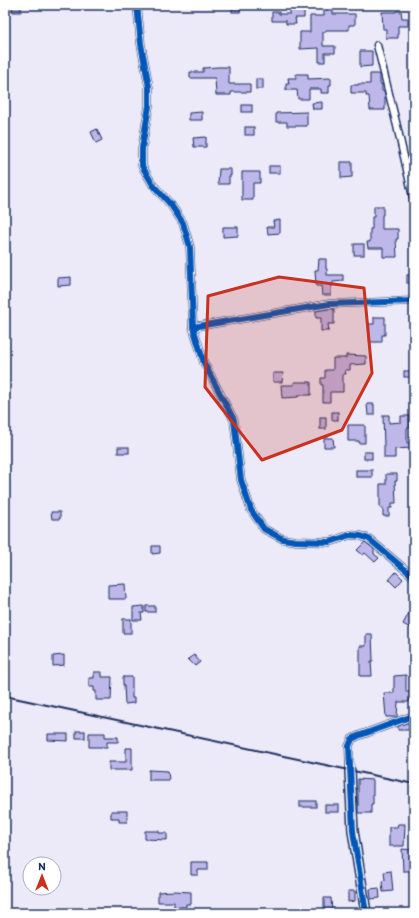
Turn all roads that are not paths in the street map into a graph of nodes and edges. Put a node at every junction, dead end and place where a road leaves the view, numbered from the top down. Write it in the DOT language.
graph roads {
  1 [pos="137,6"];
  2 [pos="377,45"];
  3 [pos="414,201"];
  4 [pos="414,301"];
  5 [pos="193,327"];
  6 [pos="414,577"];
  7 [pos="414,716"];
  8 [pos="350,771"];
  9 [pos="366,913"];
  1 -- 5 [label="street"];
  2 -- 3 [label="street"];
  4 -- 5 [label="street"];
  5 -- 6 [label="street"];
  7 -- 8 [label="street"];
  8 -- 9 [label="street"];
}
